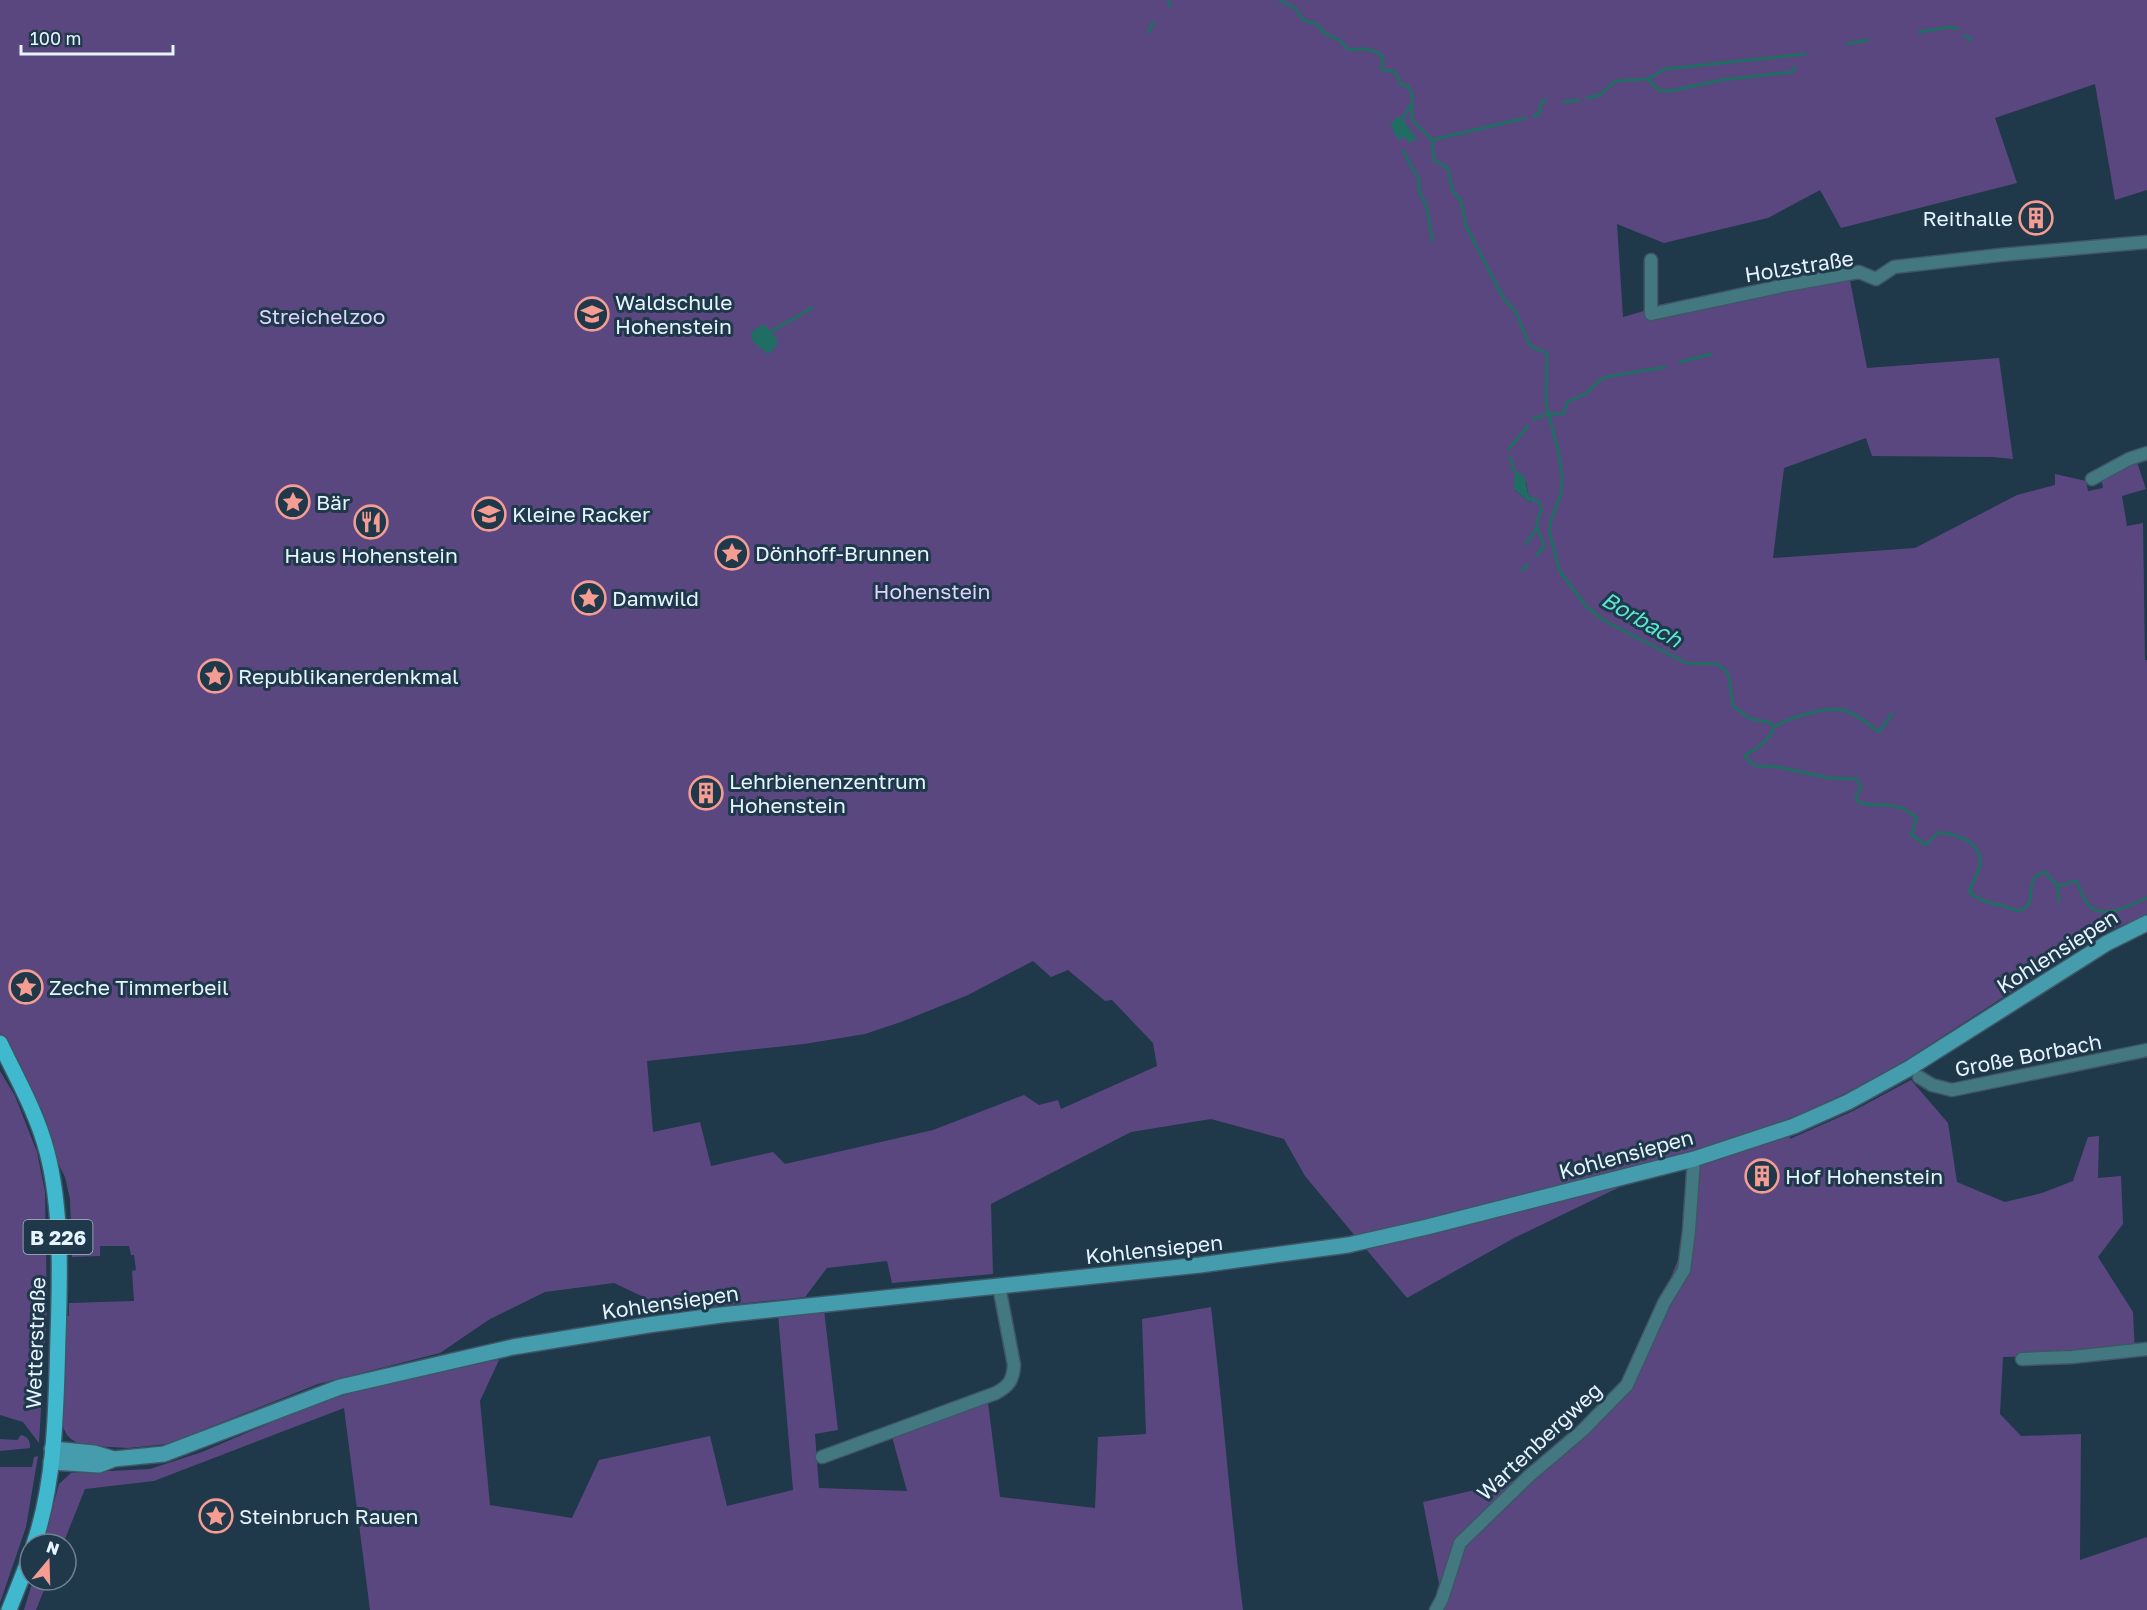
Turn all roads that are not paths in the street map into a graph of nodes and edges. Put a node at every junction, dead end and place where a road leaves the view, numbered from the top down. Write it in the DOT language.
graph roads {
  1 [pos="2147,242"];
  2 [pos="1651,260"];
  3 [pos="2147,453"];
  4 [pos="2092,479"];
  5 [pos="2147,923"];
  6 [pos="0,1043"];
  7 [pos="2147,1050"];
  8 [pos="1920,1077"];
  9 [pos="1694,1159"];
  10 [pos="999,1286"];
  11 [pos="2147,1349"];
  12 [pos="2022,1359"];
  13 [pos="51,1456"];
  14 [pos="822,1457"];
  15 [pos="37,1532"];
  16 [pos="18,1587"];
  17 [pos="9,1610"];
  18 [pos="1436,1610"];
  1 -- 2 [label="street, Holzstraße"];
  3 -- 4 [label="street"];
  5 -- 9 [label="street, Kohlensiepen"];
  6 -- 13 [label="main road, Wetterstraße / B 226"];
  7 -- 8 [label="street, Große Borbach"];
  9 -- 10 [label="street, Kohlensiepen"];
  9 -- 18 [label="street, Wartenbergweg"];
  10 -- 13 [label="street, Kohlensiepen"];
  10 -- 14 [label="street"];
  11 -- 12 [label="street"];
  13 -- 15 [label="main road, Wetterstraße / B 226"];
  16 -- 17 [label="main road"];
}
